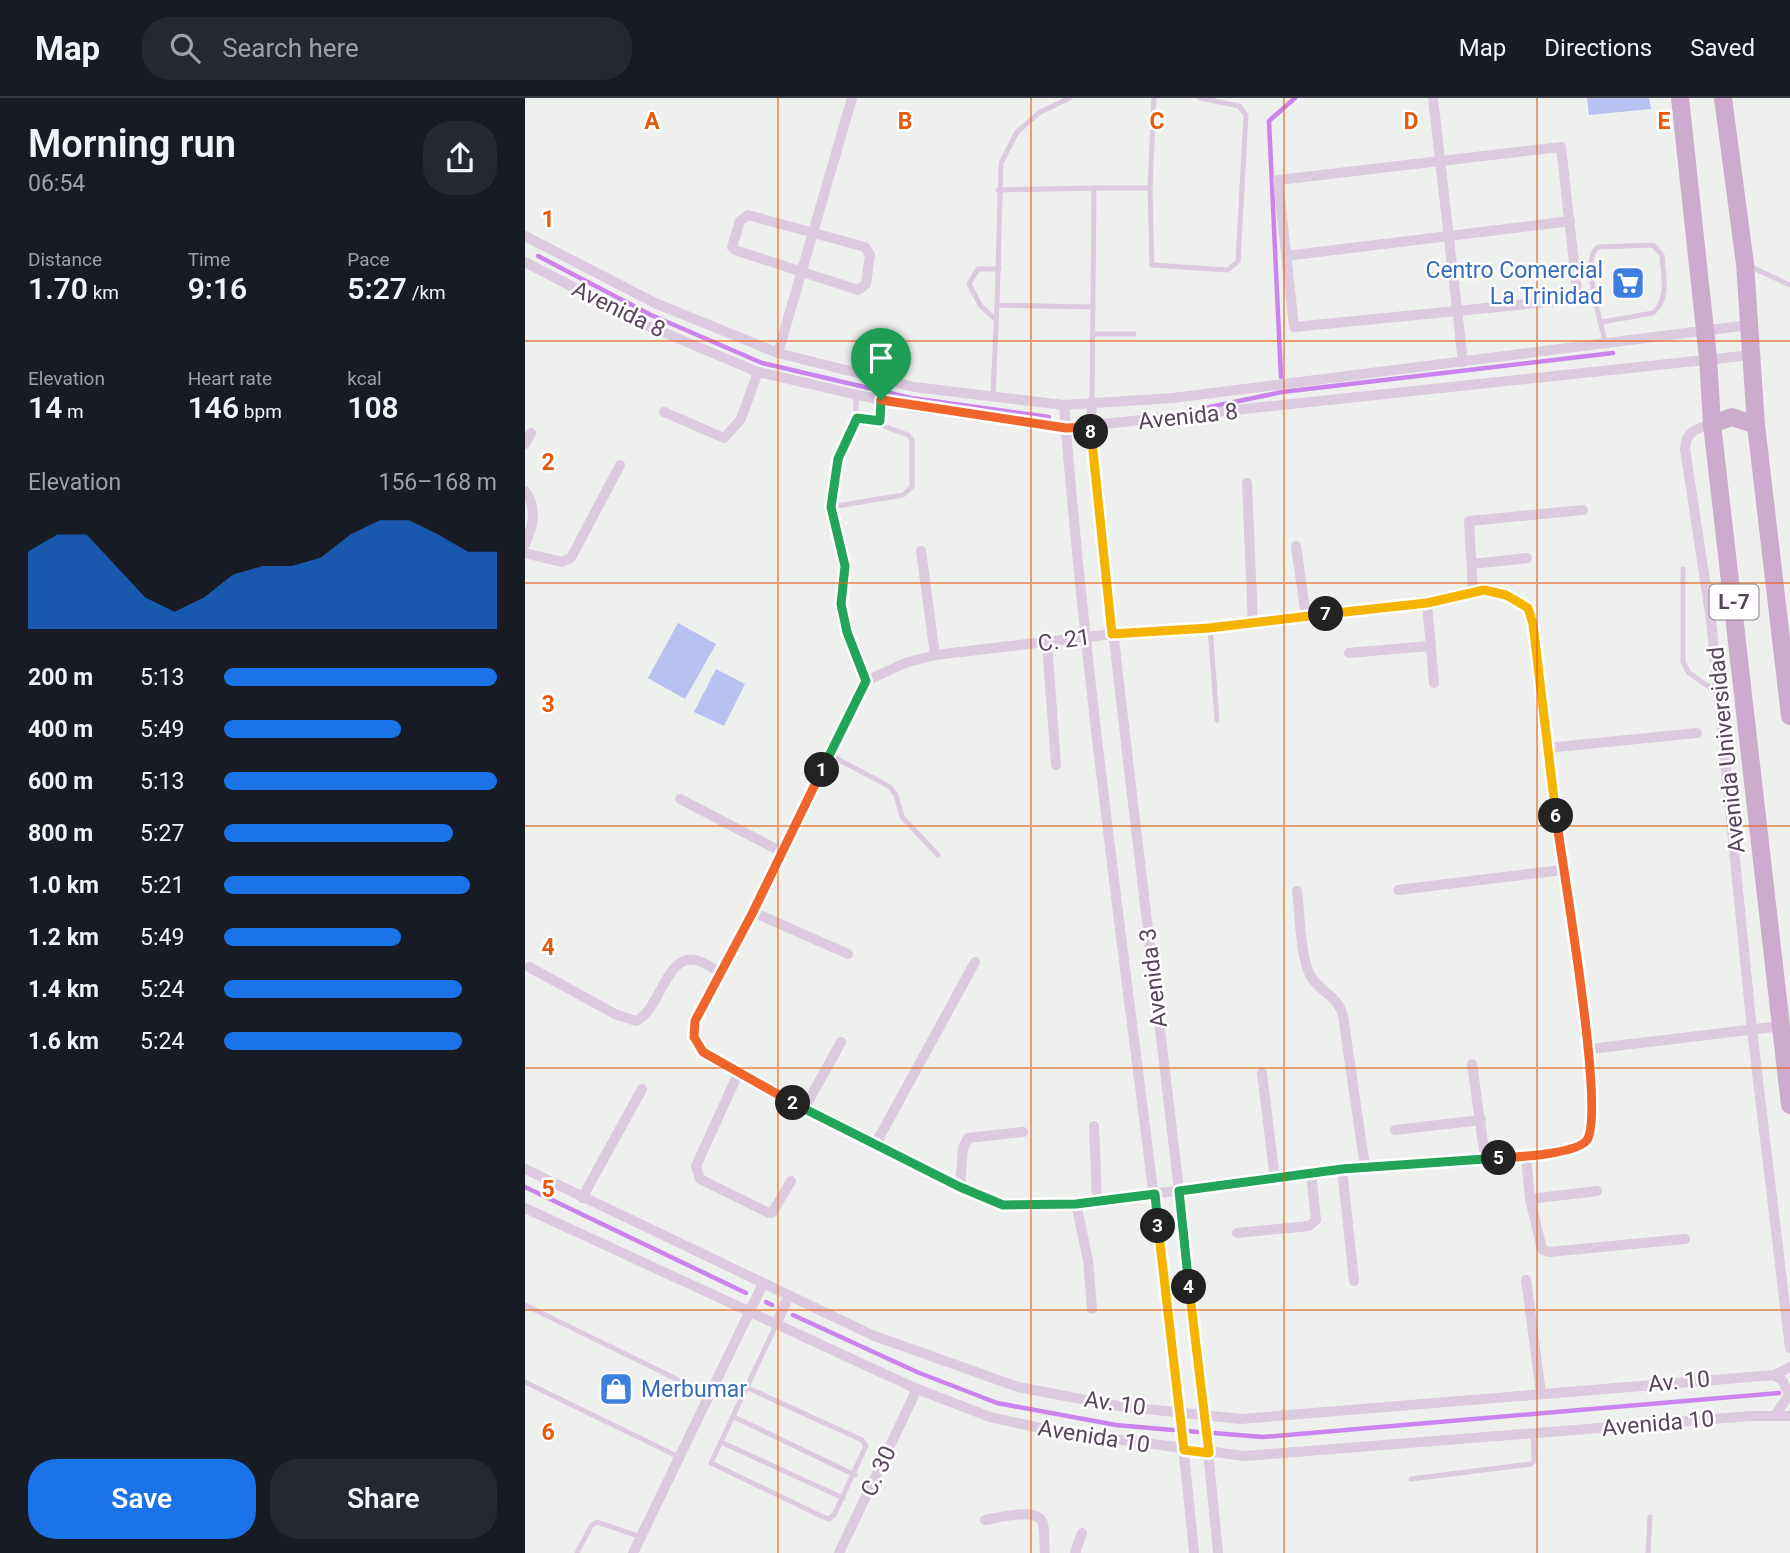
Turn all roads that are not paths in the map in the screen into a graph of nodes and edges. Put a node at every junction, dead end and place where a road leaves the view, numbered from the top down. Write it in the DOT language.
graph roads {
  1 [pos="852,98"];
  2 [pos="1070,98"];
  3 [pos="1154,98"];
  4 [pos="1200,98"];
  5 [pos="1433,98"];
  6 [pos="1680,98"];
  7 [pos="1723,98"];
  8 [pos="1439,161"];
  9 [pos="1094,188"];
  10 [pos="1150,188"];
  11 [pos="998,190"];
  12 [pos="1570,221"];
  13 [pos="813,232"];
  14 [pos="1448,235"];
  15 [pos="525,236"];
  16 [pos="1286,256"];
  17 [pos="525,262"];
  18 [pos="1745,264"];
  19 [pos="999,269"];
  20 [pos="802,272"];
  21 [pos="1790,285"];
  22 [pos="997,304"];
  23 [pos="1093,307"];
  24 [pos="1457,312"];
  25 [pos="996,320"];
  26 [pos="1602,322"];
  27 [pos="1749,325"];
  28 [pos="1705,330"];
  29 [pos="1093,334"];
  30 [pos="1134,334"];
  31 [pos="1605,343"];
  32 [pos="778,354"];
  33 [pos="1752,355"];
  34 [pos="1708,358"];
  35 [pos="1464,362"];
  36 [pos="758,372"];
  37 [pos="856,394"];
  38 [pos="993,396"];
  39 [pos="881,400"];
  40 [pos="1092,402"];
  41 [pos="1064,404"];
  42 [pos="664,412"];
  43 [pos="857,418"];
  44 [pos="880,421"];
  45 [pos="1712,424"];
  46 [pos="1756,425"];
  47 [pos="1091,427"];
  48 [pos="1066,428"];
  49 [pos="531,433"];
  50 [pos="525,444"];
  51 [pos="620,465"];
  52 [pos="1247,483"];
  53 [pos="525,491"];
  54 [pos="831,507"];
  55 [pos="1583,510"];
  56 [pos="525,544"];
  57 [pos="1296,546"];
  58 [pos="921,551"];
  59 [pos="525,553"];
  60 [pos="1527,558"];
  61 [pos="1472,564"];
  62 [pos="1683,569"];
  63 [pos="1479,591"];
  64 [pos="1427,603"];
  65 [pos="1306,617"];
  66 [pos="1253,624"];
  67 [pos="1209,628"];
  68 [pos="1112,634"];
  69 [pos="1086,637"];
  70 [pos="1047,644"];
  71 [pos="1429,646"];
  72 [pos="1349,653"];
  73 [pos="935,655"];
  74 [pos="866,681"];
  75 [pos="1434,683"];
  76 [pos="1719,694"];
  77 [pos="1790,716"];
  78 [pos="1217,720"];
  79 [pos="1697,733"];
  80 [pos="1547,748"];
  81 [pos="830,755"];
  82 [pos="1056,765"];
  83 [pos="680,799"];
  84 [pos="782,852"];
  85 [pos="938,855"];
  86 [pos="1562,870"];
  87 [pos="1398,890"];
  88 [pos="1297,891"];
  89 [pos="753,912"];
  90 [pos="848,954"];
  91 [pos="975,962"];
  92 [pos="529,967"];
  93 [pos="722,973"];
  94 [pos="1781,1026"];
  95 [pos="1752,1030"];
  96 [pos="841,1042"];
  97 [pos="1590,1049"];
  98 [pos="1472,1064"];
  99 [pos="1262,1073"];
  100 [pos="738,1074"];
  101 [pos="642,1089"];
  102 [pos="1790,1105"];
  103 [pos="804,1109"];
  104 [pos="1481,1121"];
  105 [pos="1094,1126"];
  106 [pos="1395,1130"];
  107 [pos="1023,1132"];
  108 [pos="875,1144"];
  109 [pos="1526,1157"];
  110 [pos="1485,1158"];
  111 [pos="1365,1167"];
  112 [pos="525,1169"];
  113 [pos="1342,1169"];
  114 [pos="1311,1173"];
  115 [pos="1275,1179"];
  116 [pos="791,1181"];
  117 [pos="960,1187"];
  118 [pos="1179,1191"];
  119 [pos="1597,1191"];
  120 [pos="1155,1194"];
  121 [pos="582,1198"];
  122 [pos="1531,1199"];
  123 [pos="1097,1200"];
  124 [pos="1076,1204"];
  125 [pos="525,1208"];
  126 [pos="1237,1233"];
  127 [pos="1685,1239"];
  128 [pos="1526,1280"];
  129 [pos="1354,1281"];
  130 [pos="762,1284"];
  131 [pos="789,1296"];
  132 [pos="525,1305"];
  133 [pos="1092,1309"];
  134 [pos="748,1313"];
  135 [pos="776,1325"];
  136 [pos="1790,1348"];
  137 [pos="1790,1367"];
  138 [pos="1774,1375"];
  139 [pos="525,1382"];
  140 [pos="748,1388"];
  141 [pos="917,1389"];
  142 [pos="1541,1393"];
  143 [pos="709,1395"];
  144 [pos="1178,1412"];
  145 [pos="1202,1414"];
  146 [pos="1776,1414"];
  147 [pos="1790,1416"];
  148 [pos="734,1417"];
  149 [pos="1533,1433"];
  150 [pos="721,1442"];
  151 [pos="1184,1450"];
  152 [pos="1209,1453"];
  153 [pos="679,1457"];
  154 [pos="855,1475"];
  155 [pos="1411,1479"];
  156 [pos="843,1498"];
  157 [pos="1650,1517"];
  158 [pos="985,1520"];
  159 [pos="1082,1533"];
  160 [pos="641,1537"];
  161 [pos="577,1553"];
  162 [pos="633,1553"];
  163 [pos="839,1553"];
  164 [pos="1045,1553"];
  165 [pos="1075,1553"];
  166 [pos="1194,1553"];
  167 [pos="1219,1553"];
  168 [pos="1648,1553"];
  1 -- 13 [label="street"];
  2 -- 11 [label="lane"];
  3 -- 10 [label="lane"];
  4 -- 10 [label="lane"];
  5 -- 8 [label="street"];
  6 -- 28 [label="main road, Avenida Universidad / L-7"];
  7 -- 18 [label="main road, L-7"];
  8 -- 12 [label="street"];
  8 -- 14 [label="street"];
  8 -- 16 [label="street"];
  9 -- 10 [label="lane"];
  9 -- 11 [label="lane"];
  9 -- 23 [label="lane"];
  11 -- 19 [label="lane"];
  12 -- 14 [label="street"];
  12 -- 24 [label="street"];
  13 -- 20 [label="street"];
  13 -- 20 [label="street"];
  13 -- 20 [label="street"];
  14 -- 16 [label="street"];
  14 -- 24 [label="street"];
  15 -- 32 [label="street, Avenida 8"];
  16 -- 24 [label="street"];
  17 -- 36 [label="street, Avenida 8"];
  18 -- 21 [label="lane"];
  18 -- 27 [label="main road, L-7"];
  19 -- 22 [label="lane"];
  19 -- 25 [label="lane"];
  20 -- 32 [label="street"];
  22 -- 23 [label="lane"];
  22 -- 25 [label="lane"];
  23 -- 29 [label="lane"];
  24 -- 35 [label="street"];
  25 -- 38 [label="lane"];
  26 -- 26 [label="lane"];
  26 -- 31 [label="lane"];
  27 -- 28 [label="street, Avenida 8"];
  27 -- 33 [label="main road, L-7"];
  28 -- 31 [label="street, Avenida 8"];
  28 -- 34 [label="main road, Avenida Universidad / L-7"];
  29 -- 30 [label="lane"];
  29 -- 40 [label="lane"];
  31 -- 35 [label="street, Avenida 8"];
  32 -- 38 [label="street, Avenida 8"];
  33 -- 34 [label="street, Avenida 8"];
  33 -- 46 [label="main road, L-7"];
  34 -- 45 [label="main road, Avenida Universidad / L-7"];
  34 -- 47 [label="street, Avenida 8"];
  35 -- 40 [label="street, Avenida 8"];
  36 -- 37 [label="street, Avenida 8"];
  36 -- 42 [label="street"];
  37 -- 39 [label="street, Avenida 8"];
  37 -- 43 [label="lane"];
  38 -- 41 [label="street, Avenida 8"];
  39 -- 44 [label="lane"];
  39 -- 48 [label="street, Avenida 8"];
  40 -- 41 [label="street, Avenida 8"];
  40 -- 47 [label="street, Avenida 3"];
  41 -- 48 [label="street, Avenida 3"];
  43 -- 44 [label="lane"];
  43 -- 54 [label="lane"];
  44 -- 54 [label="lane"];
  45 -- 46 [label="main road"];
  45 -- 76 [label="street"];
  45 -- 94 [label="main road, Avenida Universidad / L-7"];
  46 -- 77 [label="main road, L-7"];
  47 -- 48 [label="street, Avenida 8"];
  47 -- 68 [label="street, Avenida 3"];
  48 -- 69 [label="street, Avenida 3"];
  49 -- 50 [label="street"];
  51 -- 59 [label="street"];
  52 -- 66 [label="street"];
  53 -- 56 [label="street"];
  54 -- 74 [label="lane"];
  55 -- 61 [label="street"];
  57 -- 65 [label="street"];
  58 -- 73 [label="street"];
  60 -- 61 [label="street"];
  61 -- 63 [label="street"];
  62 -- 76 [label="lane"];
  63 -- 64 [label="street, C. 21"];
  63 -- 80 [label="street"];
  64 -- 65 [label="street, C. 21"];
  64 -- 71 [label="street"];
  65 -- 66 [label="street, C. 21"];
  66 -- 67 [label="street, C. 21"];
  67 -- 68 [label="street, C. 21"];
  67 -- 78 [label="lane"];
  68 -- 69 [label="street, C. 21"];
  68 -- 118 [label="street, Avenida 3"];
  69 -- 70 [label="street, C. 21"];
  69 -- 120 [label="street, Avenida 3"];
  70 -- 73 [label="street, C. 21"];
  70 -- 82 [label="street"];
  71 -- 72 [label="street"];
  71 -- 75 [label="street"];
  73 -- 74 [label="street, C. 21"];
  74 -- 81 [label="street"];
  76 -- 95 [label="street"];
  79 -- 80 [label="street"];
  80 -- 86 [label="street"];
  81 -- 84 [label="street"];
  81 -- 85 [label="lane"];
  83 -- 84 [label="street"];
  84 -- 89 [label="street"];
  86 -- 87 [label="street"];
  86 -- 97 [label="street"];
  88 -- 111 [label="street"];
  89 -- 90 [label="street"];
  89 -- 93 [label="street"];
  91 -- 108 [label="street"];
  92 -- 93 [label="street"];
  93 -- 100 [label="street"];
  94 -- 95 [label="street"];
  94 -- 102 [label="main road, Avenida Universidad / L-7"];
  95 -- 97 [label="street"];
  95 -- 136 [label="street"];
  96 -- 103 [label="street"];
  97 -- 109 [label="street"];
  98 -- 104 [label="street"];
  99 -- 115 [label="street"];
  100 -- 103 [label="street"];
  100 -- 116 [label="street"];
  101 -- 121 [label="street"];
  103 -- 108 [label="street"];
  104 -- 106 [label="street"];
  104 -- 110 [label="street"];
  105 -- 123 [label="street"];
  107 -- 117 [label="street"];
  108 -- 117 [label="street"];
  109 -- 110 [label="street"];
  109 -- 122 [label="street"];
  110 -- 111 [label="street"];
  111 -- 113 [label="street"];
  112 -- 121 [label="street, Av. 10"];
  113 -- 114 [label="street"];
  113 -- 129 [label="street"];
  114 -- 115 [label="street"];
  114 -- 126 [label="street"];
  115 -- 118 [label="street"];
  117 -- 124 [label="street"];
  118 -- 120 [label="street"];
  118 -- 145 [label="street, Avenida 3"];
  119 -- 122 [label="street"];
  120 -- 123 [label="street"];
  120 -- 144 [label="street, Avenida 3"];
  121 -- 130 [label="street, Av. 10"];
  122 -- 127 [label="street"];
  123 -- 124 [label="street"];
  124 -- 133 [label="street"];
  125 -- 134 [label="street, Avenida 10"];
  128 -- 142 [label="street"];
  130 -- 131 [label="street, Av. 10"];
  130 -- 134 [label="street"];
  131 -- 135 [label="street"];
  131 -- 144 [label="street, Av. 10"];
  132 -- 143 [label="lane"];
  134 -- 135 [label="street, Avenida 10"];
  134 -- 143 [label="street"];
  135 -- 140 [label="lane"];
  135 -- 141 [label="street, Avenida 10"];
  137 -- 138 [label="street, Av. 10"];
  138 -- 142 [label="street, Av. 10"];
  138 -- 146 [label="street"];
  139 -- 153 [label="lane"];
  140 -- 148 [label="lane"];
  140 -- 154 [label="lane"];
  141 -- 151 [label="street, Avenida 10"];
  141 -- 163 [label="street, C. 30"];
  142 -- 145 [label="street, Av. 10"];
  143 -- 153 [label="street"];
  144 -- 145 [label="street, Av. 10"];
  144 -- 151 [label="street, Avenida 3"];
  145 -- 152 [label="street, Avenida 3"];
  146 -- 147 [label="street, Avenida 10"];
  146 -- 149 [label="street, Avenida 10"];
  148 -- 150 [label="lane"];
  148 -- 154 [label="lane"];
  149 -- 152 [label="street, Avenida 10"];
  149 -- 155 [label="lane"];
  150 -- 156 [label="lane"];
  150 -- 156 [label="lane"];
  151 -- 152 [label="street, Avenida 10"];
  151 -- 166 [label="street, Avenida 3"];
  152 -- 167 [label="street, Avenida 3"];
  153 -- 160 [label="street"];
  154 -- 156 [label="lane"];
  157 -- 168 [label="lane"];
  158 -- 164 [label="street"];
  159 -- 165 [label="street"];
  160 -- 161 [label="lane"];
  160 -- 162 [label="street"];
}
